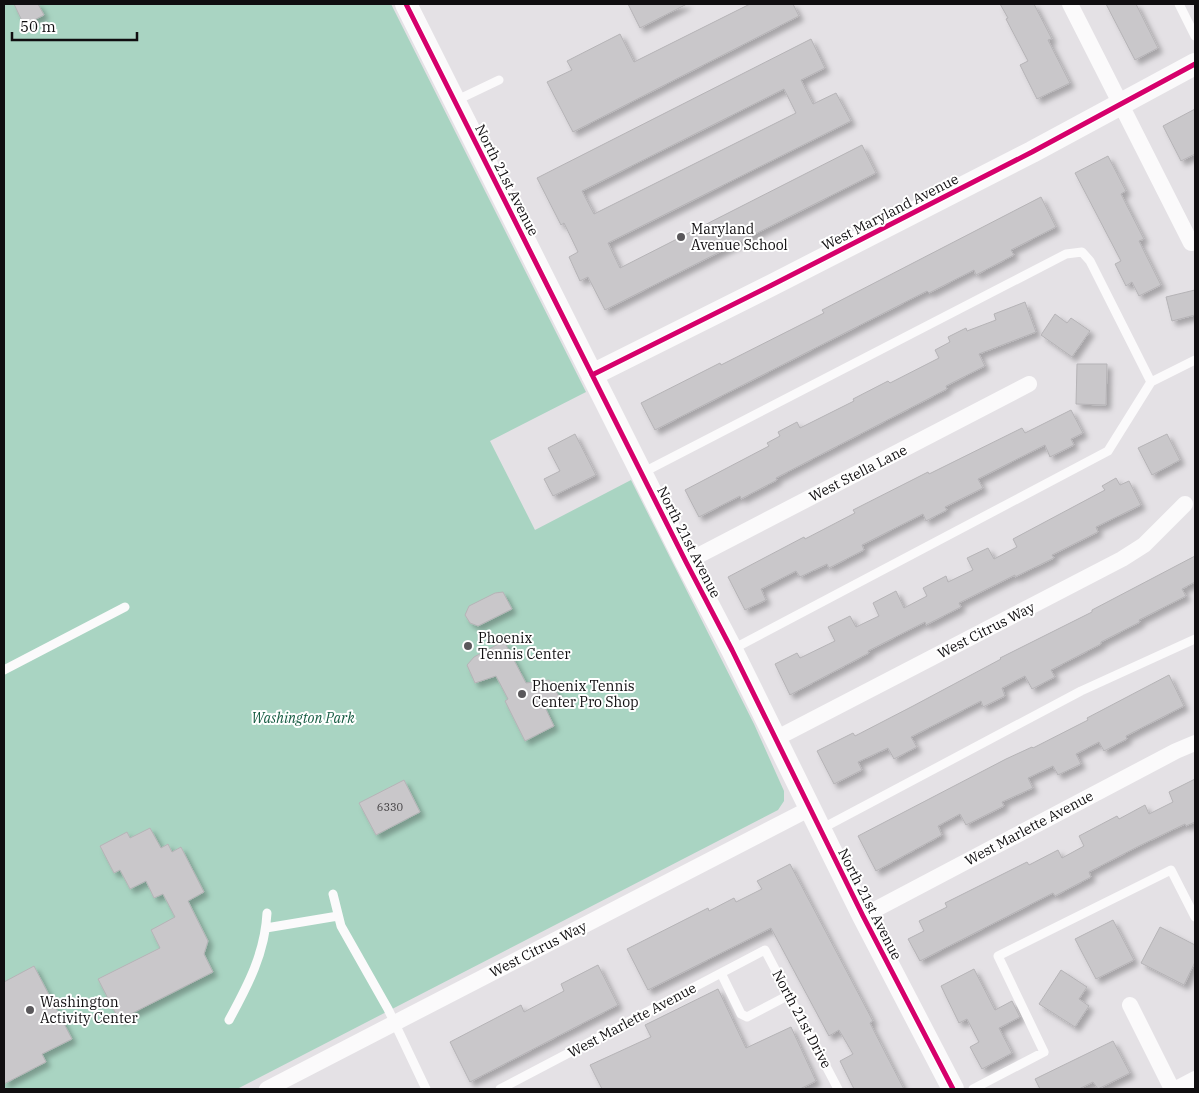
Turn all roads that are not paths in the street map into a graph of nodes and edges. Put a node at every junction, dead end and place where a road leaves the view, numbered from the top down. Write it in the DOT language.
graph roads {
  1 [pos="406,4"];
  2 [pos="1070,4"];
  3 [pos="1179,4"];
  4 [pos="1195,36"];
  5 [pos="1195,64"];
  6 [pos="499,80"];
  7 [pos="454,101"];
  8 [pos="1120,104"];
  9 [pos="1190,243"];
  10 [pos="1195,360"];
  11 [pos="592,375"];
  12 [pos="1151,382"];
  13 [pos="1029,384"];
  14 [pos="642,473"];
  15 [pos="1185,504"];
  16 [pos="686,562"];
  17 [pos="125,607"];
  18 [pos="1195,639"];
  19 [pos="732,650"];
  20 [pos="4,670"];
  21 [pos="775,739"];
  22 [pos="1195,742"];
  23 [pos="809,809"];
  24 [pos="820,830"];
  25 [pos="333,894"];
  26 [pos="267,913"];
  27 [pos="338,916"];
  28 [pos="863,916"];
  29 [pos="1195,917"];
  30 [pos="266,928"];
  31 [pos="765,950"];
  32 [pos="721,973"];
  33 [pos="789,995"];
  34 [pos="1130,1005"];
  35 [pos="229,1020"];
  36 [pos="395,1023"];
  37 [pos="1195,1079"];
  38 [pos="267,1089"];
  39 [pos="426,1089"];
  40 [pos="500,1089"];
  41 [pos="838,1089"];
  42 [pos="953,1089"];
  43 [pos="973,1089"];
  44 [pos="1174,1089"];
  1 -- 7 [label="street, North 21st Avenue"];
  2 -- 8 [label="street"];
  3 -- 4 [label="lane"];
  5 -- 8 [label="street, West Maryland Avenue"];
  6 -- 7 [label="lane"];
  7 -- 11 [label="street, North 21st Avenue"];
  8 -- 9 [label="street"];
  8 -- 11 [label="street, West Maryland Avenue"];
  10 -- 12 [label="lane"];
  11 -- 14 [label="street, North 21st Avenue"];
  12 -- 14 [label="lane"];
  12 -- 19 [label="lane"];
  13 -- 16 [label="street, West Stella Lane"];
  14 -- 16 [label="street, North 21st Avenue"];
  15 -- 21 [label="street, West Citrus Way"];
  16 -- 19 [label="street, North 21st Avenue"];
  17 -- 20 [label="lane"];
  18 -- 24 [label="lane"];
  19 -- 21 [label="street, North 21st Avenue"];
  21 -- 23 [label="street, North 21st Avenue"];
  22 -- 28 [label="street, West Marlette Avenue"];
  23 -- 24 [label="street, North 21st Avenue"];
  23 -- 36 [label="street, West Citrus Way"];
  24 -- 28 [label="street, North 21st Avenue"];
  25 -- 27 [label="lane"];
  26 -- 30 [label="lane"];
  27 -- 30 [label="lane"];
  27 -- 36 [label="lane"];
  28 -- 42 [label="street, North 21st Avenue"];
  29 -- 43 [label="lane"];
  30 -- 35 [label="lane"];
  31 -- 32 [label="lane, West Marlette Avenue"];
  31 -- 33 [label="lane, North 21st Drive"];
  32 -- 33 [label="lane"];
  32 -- 40 [label="lane, West Marlette Avenue"];
  33 -- 41 [label="lane, North 21st Drive"];
  34 -- 44 [label="street"];
  36 -- 38 [label="street, West Citrus Way"];
  36 -- 39 [label="lane"];
  37 -- 44 [label="street"];
}
